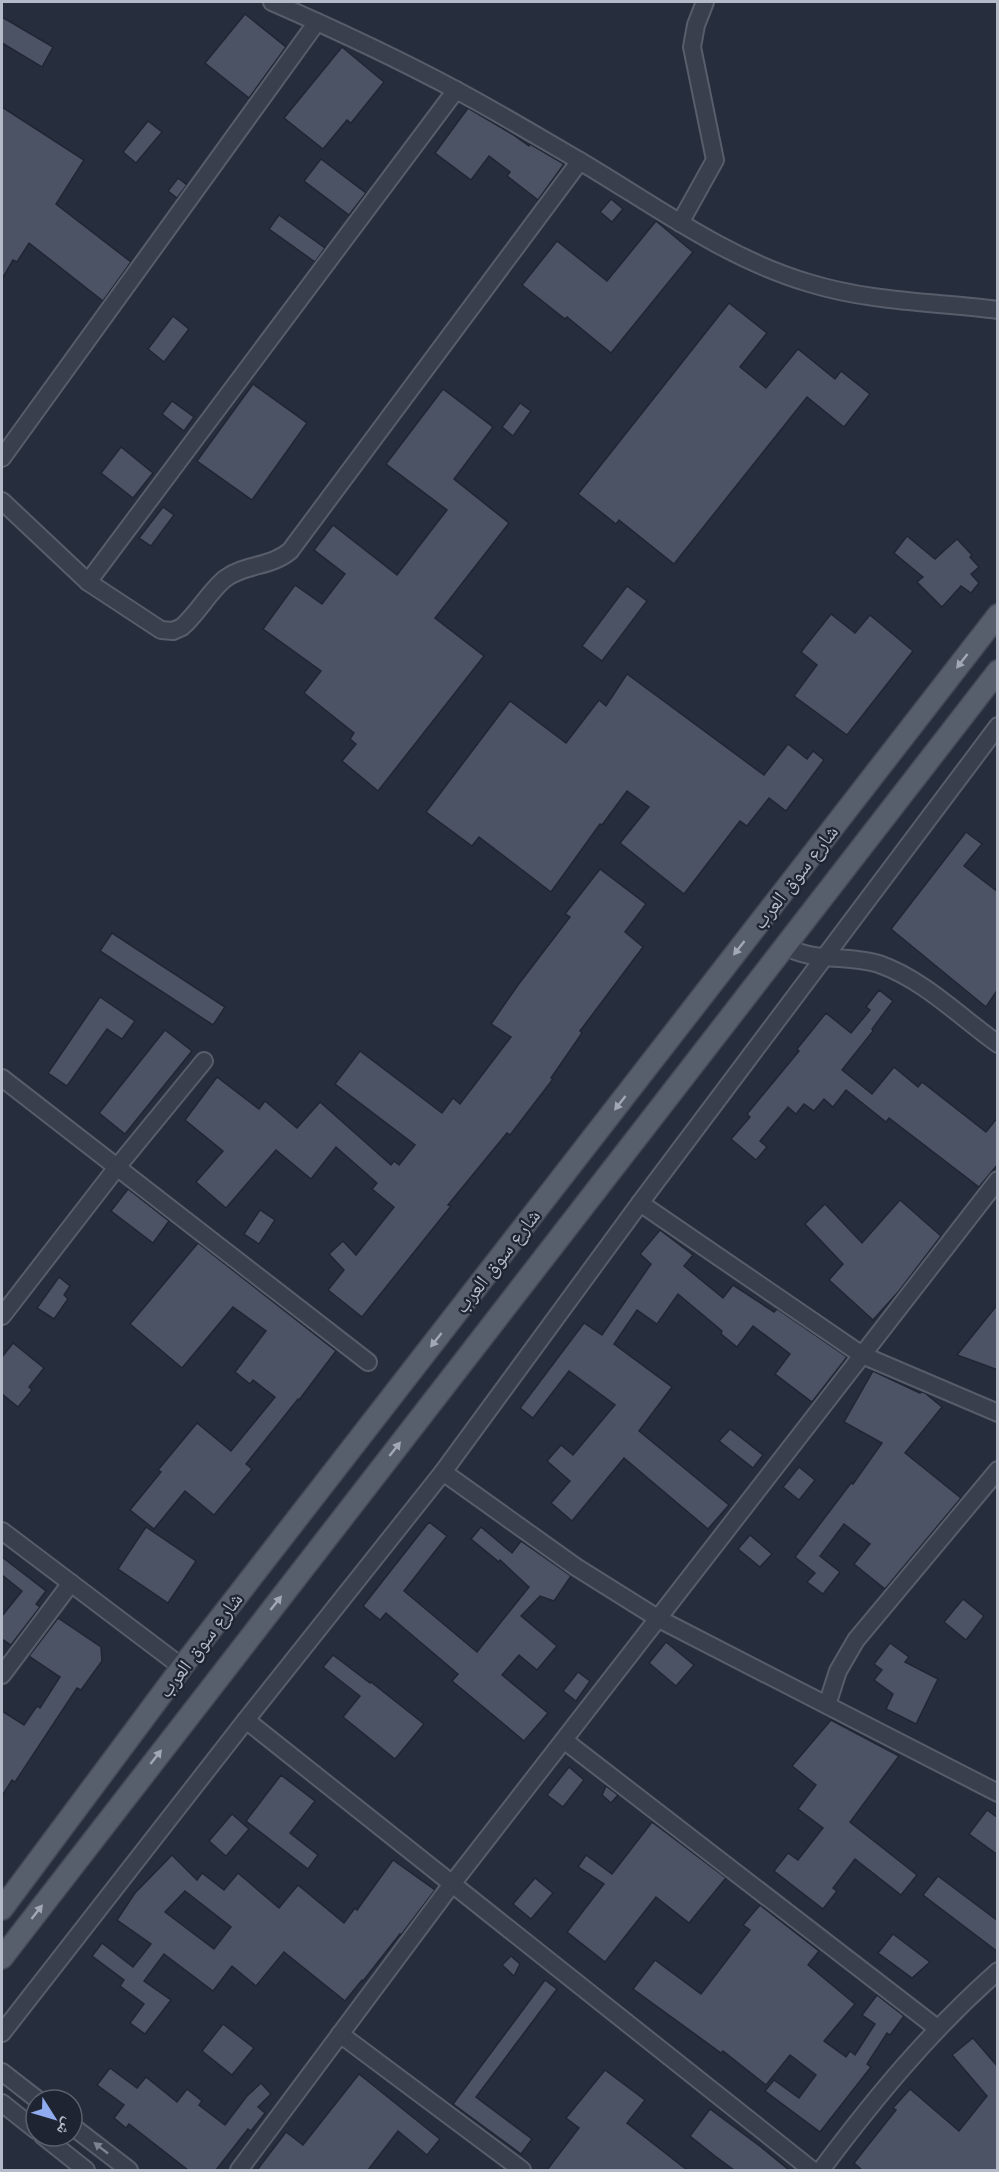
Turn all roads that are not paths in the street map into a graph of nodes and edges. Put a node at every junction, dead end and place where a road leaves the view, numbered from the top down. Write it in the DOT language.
graph roads {
  1 [pos="272,2"];
  2 [pos="705,2"];
  3 [pos="317,22"];
  4 [pos="456,90"];
  5 [pos="580,161"];
  6 [pos="680,223"];
  7 [pos="998,310"];
  8 [pos="2,458"];
  9 [pos="2,501"];
  10 [pos="88,582"];
  11 [pos="998,615"];
  12 [pos="998,672"];
  13 [pos="998,726"];
  14 [pos="784,946"];
  15 [pos="827,956"];
  16 [pos="998,1044"];
  17 [pos="204,1061"];
  18 [pos="2,1078"];
  19 [pos="118,1166"];
  20 [pos="998,1180"];
  21 [pos="640,1203"];
  22 [pos="2,1316"];
  23 [pos="862,1355"];
  24 [pos="368,1362"];
  25 [pos="998,1413"];
  26 [pos="998,1470"];
  27 [pos="443,1472"];
  28 [pos="2,1531"];
  29 [pos="70,1583"];
  30 [pos="659,1619"];
  31 [pos="182,1667"];
  32 [pos="2,1675"];
  33 [pos="827,1705"];
  34 [pos="246,1720"];
  35 [pos="565,1741"];
  36 [pos="998,1793"];
  37 [pos="452,1884"];
  38 [pos="2,1909"];
  39 [pos="2,1958"];
  40 [pos="998,1971"];
  41 [pos="937,2028"];
  42 [pos="2,2033"];
  43 [pos="340,2034"];
  44 [pos="2,2072"];
  45 [pos="24,2089"];
  46 [pos="2,2103"];
  47 [pos="24,2120"];
  48 [pos="84,2135"];
  49 [pos="58,2148"];
  50 [pos="86,2170"];
  51 [pos="129,2170"];
  52 [pos="239,2170"];
  53 [pos="522,2170"];
  54 [pos="812,2170"];
  55 [pos="820,2170"];
  1 -- 3 [label="street"];
  2 -- 6 [label="street"];
  3 -- 4 [label="street"];
  3 -- 8 [label="street"];
  4 -- 5 [label="street"];
  4 -- 10 [label="street"];
  5 -- 6 [label="street"];
  5 -- 10 [label="street"];
  6 -- 7 [label="street"];
  9 -- 10 [label="street"];
  11 -- 31 [label="main road, شارع سوق العرب, one-way"];
  12 -- 14 [label="main road"];
  13 -- 15 [label="street"];
  14 -- 15 [label="street"];
  39 -- 14 [label="main road, one-way"];
  15 -- 16 [label="street"];
  15 -- 21 [label="street"];
  17 -- 19 [label="street"];
  18 -- 19 [label="street"];
  19 -- 22 [label="street"];
  19 -- 24 [label="street"];
  20 -- 23 [label="street"];
  21 -- 23 [label="street"];
  21 -- 27 [label="street"];
  23 -- 25 [label="street"];
  23 -- 30 [label="street"];
  26 -- 33 [label="street"];
  27 -- 30 [label="street"];
  27 -- 34 [label="street"];
  28 -- 29 [label="street"];
  29 -- 31 [label="street"];
  29 -- 32 [label="street"];
  30 -- 33 [label="street"];
  30 -- 35 [label="street"];
  31 -- 38 [label="main road, شارع سوق العرب"];
  33 -- 36 [label="street"];
  34 -- 37 [label="street"];
  34 -- 42 [label="street"];
  35 -- 37 [label="street"];
  35 -- 41 [label="street"];
  37 -- 43 [label="street"];
  37 -- 54 [label="street"];
  40 -- 41 [label="street"];
  41 -- 55 [label="street"];
  43 -- 52 [label="street"];
  43 -- 53 [label="street"];
  44 -- 45 [label="street"];
  46 -- 47 [label="street"];
  51 -- 48 [label="street, one-way"];
  49 -- 50 [label="street"];
}
